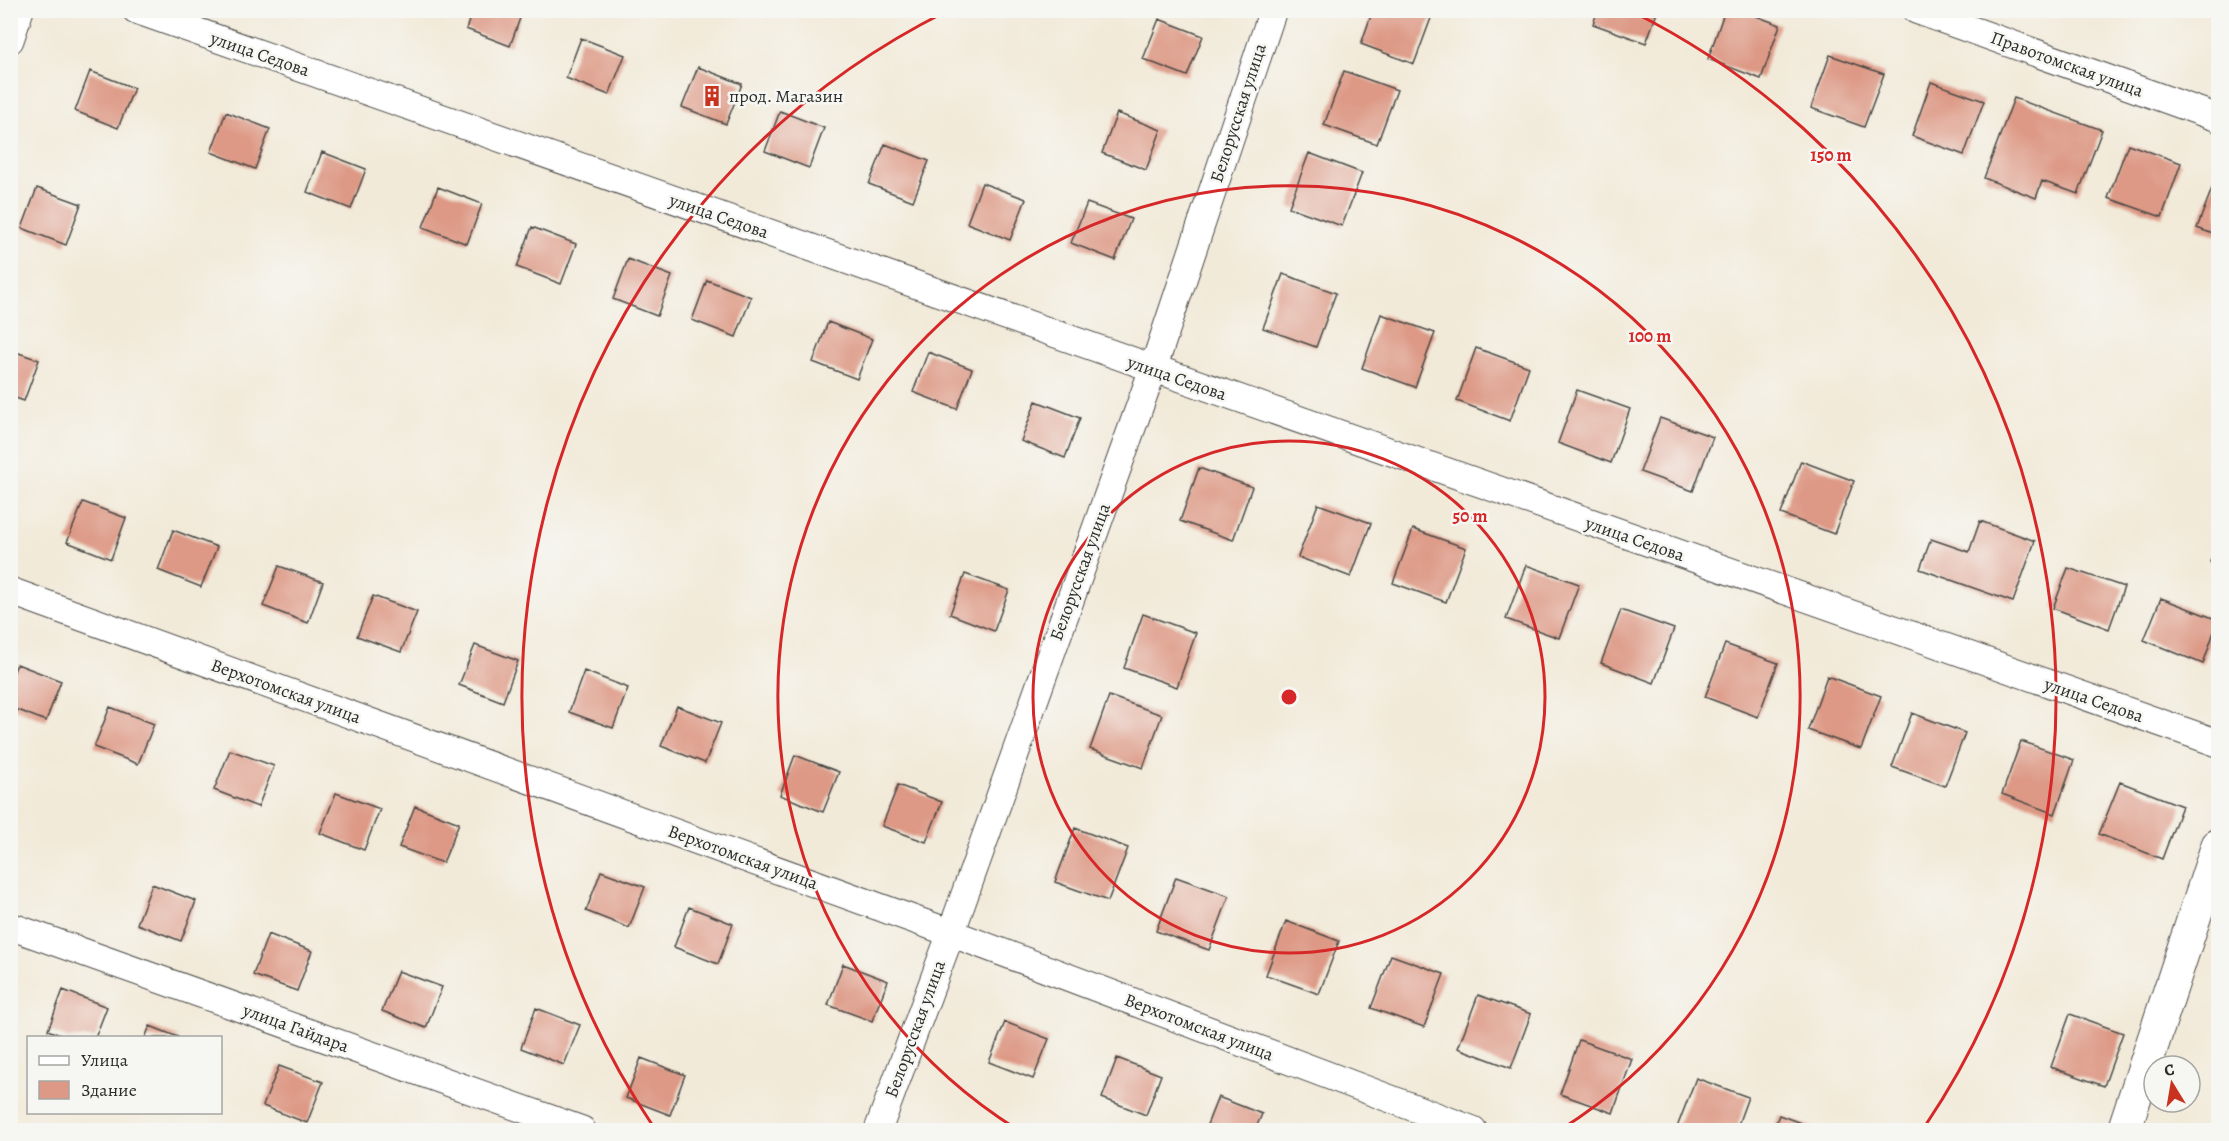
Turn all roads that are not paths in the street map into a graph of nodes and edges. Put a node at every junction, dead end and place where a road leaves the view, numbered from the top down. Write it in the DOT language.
graph roads {
  1 [pos="20,10"];
  2 [pos="136,10"];
  3 [pos="1273,10"];
  4 [pos="1916,10"];
  5 [pos="10,40"];
  6 [pos="2218,118"];
  7 [pos="1153,369"];
  8 [pos="10,591"];
  9 [pos="2218,743"];
  10 [pos="2218,845"];
  11 [pos="10,926"];
  12 [pos="951,933"];
  13 [pos="582,1131"];
  14 [pos="878,1131"];
  15 [pos="1473,1131"];
  16 [pos="2124,1131"];
  1 -- 5 [label="street"];
  2 -- 7 [label="street, улица Седова"];
  3 -- 7 [label="street, Белорусская улица"];
  4 -- 6 [label="street, Правотомская улица"];
  7 -- 9 [label="street, улица Седова"];
  7 -- 12 [label="street, Белорусская улица"];
  8 -- 12 [label="street, Верхотомская улица"];
  10 -- 16 [label="street"];
  11 -- 13 [label="street, улица Гайдара"];
  12 -- 14 [label="street, Белорусская улица"];
  12 -- 15 [label="street, Верхотомская улица"];
}
